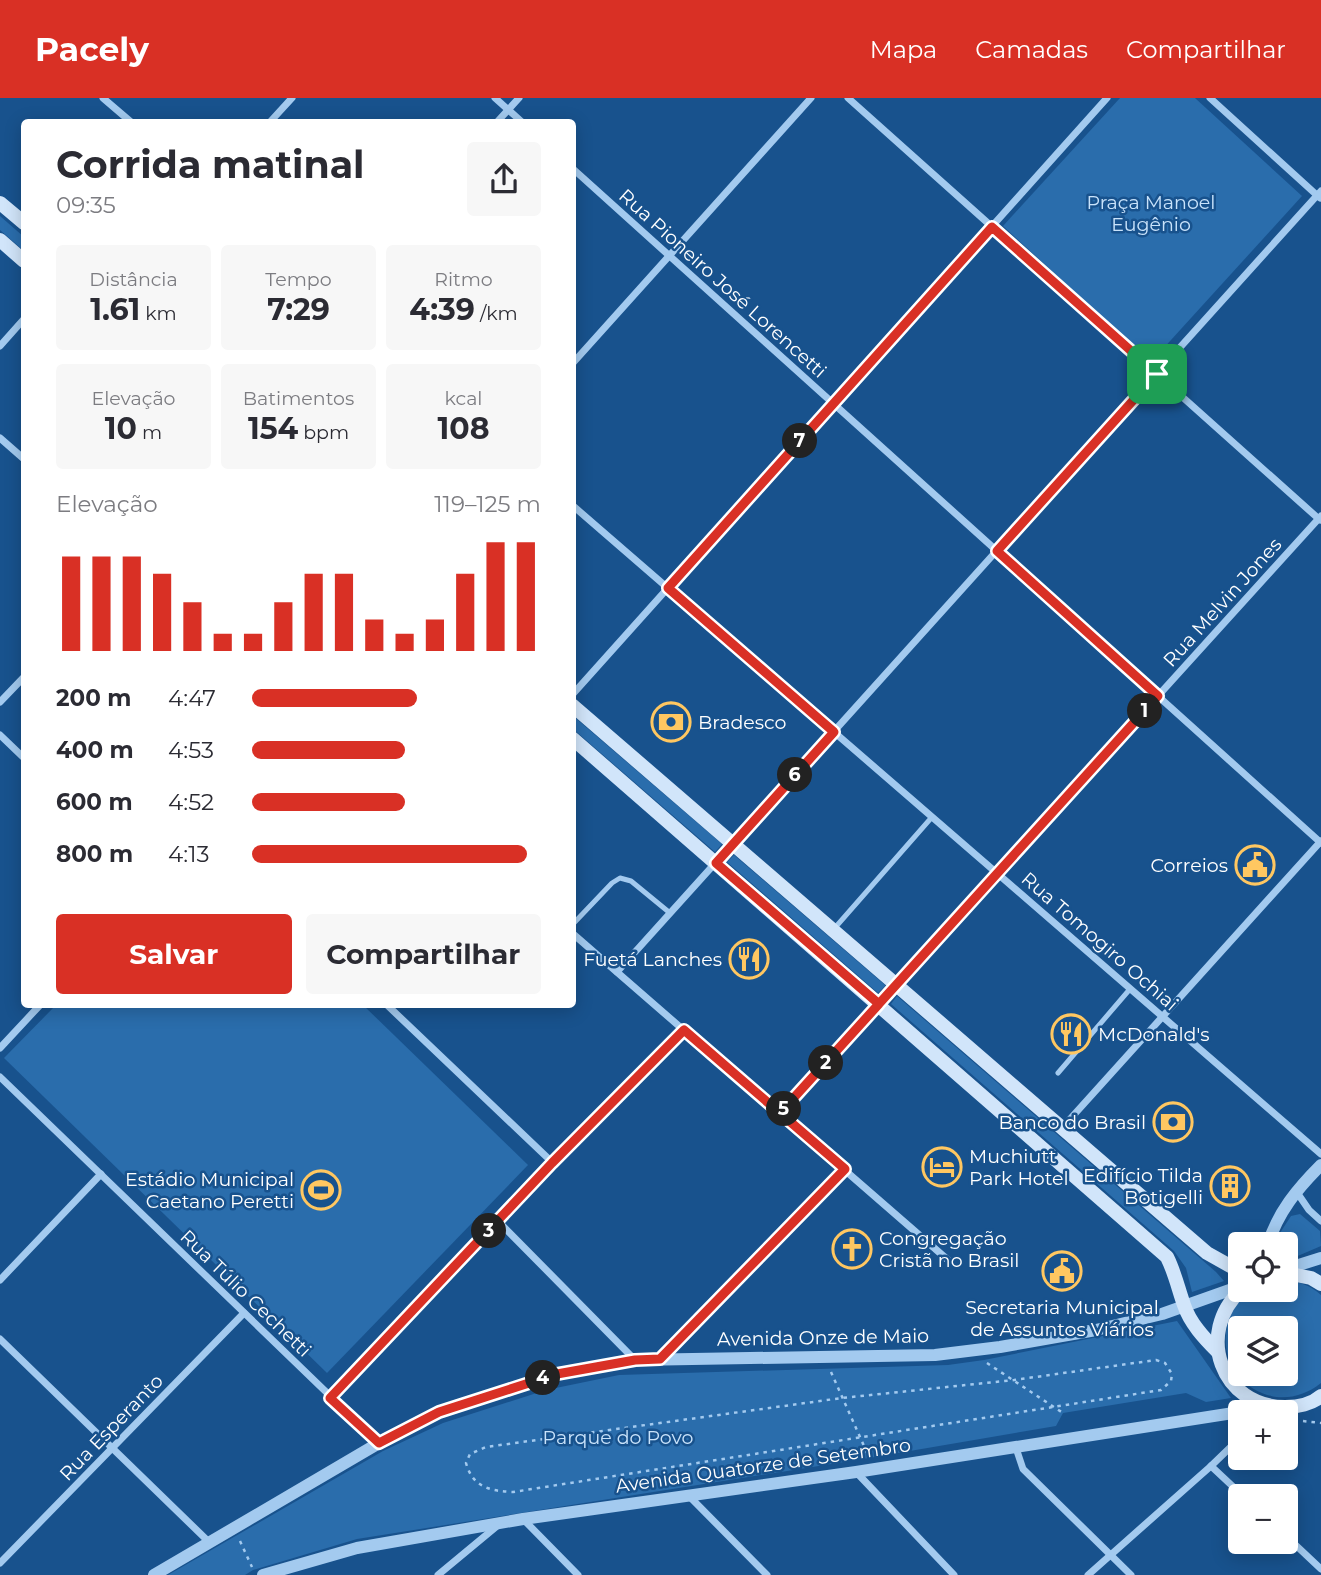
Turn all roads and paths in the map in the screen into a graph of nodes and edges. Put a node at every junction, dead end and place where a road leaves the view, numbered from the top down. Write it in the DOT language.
graph roads {
  1 [pos="103,98"];
  2 [pos="292,98"];
  3 [pos="495,98"];
  4 [pos="519,98"];
  5 [pos="811,98"];
  6 [pos="848,98"];
  7 [pos="1107,98"];
  8 [pos="1210,98"];
  9 [pos="508,110"];
  10 [pos="128,119"];
  11 [pos="273,119"];
  12 [pos="500,119"];
  13 [pos="518,119"];
  14 [pos="576,172"];
  15 [pos="1320,195"];
  16 [pos="0,203"];
  17 [pos="21,220"];
  18 [pos="992,227"];
  19 [pos="0,240"];
  20 [pos="669,256"];
  21 [pos="21,258"];
  22 [pos="21,322"];
  23 [pos="0,346"];
  24 [pos="576,359"];
  25 [pos="1157,374"];
  26 [pos="833,403"];
  27 [pos="0,438"];
  28 [pos="21,456"];
  29 [pos="576,508"];
  30 [pos="1320,518"];
  31 [pos="997,551"];
  32 [pos="668,588"];
  33 [pos="21,680"];
  34 [pos="576,691"];
  35 [pos="1158,696"];
  36 [pos="0,702"];
  37 [pos="576,708"];
  38 [pos="834,732"];
  39 [pos="0,735"];
  40 [pos="576,741"];
  41 [pos="21,755"];
  42 [pos="932,817"];
  43 [pos="1321,842"];
  44 [pos="733,844"];
  45 [pos="716,863"];
  46 [pos="997,873"];
  47 [pos="670,914"];
  48 [pos="576,921"];
  49 [pos="834,930"];
  50 [pos="576,936"];
  51 [pos="617,972"];
  52 [pos="896,985"];
  53 [pos="1130,989"];
  54 [pos="879,1004"];
  55 [pos="37,1008"];
  56 [pos="390,1008"];
  57 [pos="1163,1016"];
  58 [pos="684,1030"];
  59 [pos="0,1048"];
  60 [pos="1058,1073"];
  61 [pos="0,1077"];
  62 [pos="780,1113"];
  63 [pos="1062,1128"];
  64 [pos="1321,1154"];
  65 [pos="552,1163"];
  66 [pos="1321,1166"];
  67 [pos="845,1169"];
  68 [pos="101,1174"];
  69 [pos="1296,1191"];
  70 [pos="498,1221"];
  71 [pos="1321,1221"];
  72 [pos="1271,1232"];
  73 [pos="1321,1258"];
  74 [pos="948,1260"];
  75 [pos="1228,1265"];
  76 [pos="1298,1267"];
  77 [pos="1298,1274"];
  78 [pos="0,1280"];
  79 [pos="1321,1284"];
  80 [pos="1228,1292"];
  81 [pos="1229,1302"];
  82 [pos="1184,1307"];
  83 [pos="244,1313"];
  84 [pos="0,1339"];
  85 [pos="1217,1351"];
  86 [pos="660,1359"];
  87 [pos="635,1360"];
  88 [pos="984,1360"];
  89 [pos="830,1369"];
  90 [pos="1014,1380"];
  91 [pos="330,1398"];
  92 [pos="842,1398"];
  93 [pos="1253,1400"];
  94 [pos="1320,1400"];
  95 [pos="1298,1406"];
  96 [pos="1054,1407"];
  97 [pos="1063,1413"];
  98 [pos="1228,1416"];
  99 [pos="860,1438"];
  100 [pos="379,1443"];
  101 [pos="112,1448"];
  102 [pos="1016,1448"];
  103 [pos="1228,1450"];
  104 [pos="869,1458"];
  105 [pos="1211,1466"];
  106 [pos="856,1472"];
  107 [pos="1230,1484"];
  108 [pos="689,1496"];
  109 [pos="523,1519"];
  110 [pos="500,1523"];
  111 [pos="233,1529"];
  112 [pos="210,1543"];
  113 [pos="1298,1547"];
  114 [pos="1110,1555"];
  115 [pos="0,1563"];
  116 [pos="1321,1569"];
  117 [pos="258,1572"];
  118 [pos="154,1575"];
  119 [pos="438,1575"];
  120 [pos="578,1575"];
  121 [pos="767,1575"];
  122 [pos="954,1575"];
  123 [pos="1088,1575"];
  124 [pos="1131,1575"];
  1 -- 10 [label="street"];
  2 -- 11 [label="street"];
  3 -- 9 [label="street"];
  4 -- 9 [label="street"];
  5 -- 20 [label="street"];
  6 -- 18 [label="street"];
  7 -- 18 [label="street"];
  8 -- 15 [label="street"];
  9 -- 12 [label="street"];
  9 -- 13 [label="street"];
  14 -- 20 [label="street, Rua Pioneiro José Lorencetti"];
  15 -- 25 [label="street"];
  16 -- 17 [label="main road"];
  18 -- 25 [label="street"];
  18 -- 26 [label="street"];
  19 -- 21 [label="main road"];
  20 -- 24 [label="street"];
  20 -- 26 [label="street, Rua Pioneiro José Lorencetti"];
  22 -- 23 [label="street"];
  25 -- 30 [label="street"];
  25 -- 31 [label="street"];
  26 -- 31 [label="street, Rua Pioneiro José Lorencetti"];
  26 -- 32 [label="street"];
  27 -- 28 [label="street"];
  29 -- 32 [label="street, Rua Tomogiro Ochiai"];
  30 -- 35 [label="street, Rua Melvin Jones"];
  31 -- 35 [label="street, Rua Pioneiro José Lorencetti"];
  31 -- 38 [label="street"];
  32 -- 34 [label="street"];
  32 -- 38 [label="street, Rua Tomogiro Ochiai"];
  33 -- 36 [label="street"];
  35 -- 43 [label="street, Rua Pioneiro José Lorencetti"];
  35 -- 46 [label="street, Rua Melvin Jones"];
  37 -- 44 [label="main road"];
  38 -- 42 [label="street, Rua Tomogiro Ochiai"];
  38 -- 44 [label="street"];
  39 -- 41 [label="street"];
  40 -- 45 [label="main road"];
  42 -- 46 [label="street, Rua Tomogiro Ochiai"];
  42 -- 49 [label="lane"];
  43 -- 57 [label="street"];
  44 -- 45 [label="street"];
  44 -- 49 [label="main road"];
  45 -- 47 [label="street"];
  45 -- 54 [label="main road"];
  46 -- 52 [label="street, Rua Melvin Jones"];
  46 -- 53 [label="street, Rua Tomogiro Ochiai"];
  47 -- 48 [label="lane"];
  47 -- 51 [label="street"];
  49 -- 52 [label="main road"];
  50 -- 51 [label="street"];
  51 -- 58 [label="street"];
  52 -- 54 [label="street, Rua Melvin Jones"];
  52 -- 63 [label="main road"];
  53 -- 57 [label="street, Rua Tomogiro Ochiai"];
  53 -- 60 [label="lane"];
  54 -- 62 [label="street, Rua Melvin Jones"];
  54 -- 82 [label="main road"];
  55 -- 59 [label="street"];
  56 -- 65 [label="street"];
  57 -- 63 [label="street"];
  57 -- 64 [label="street, Rua Tomogiro Ochiai"];
  58 -- 62 [label="street"];
  58 -- 65 [label="street"];
  61 -- 68 [label="street, Rua Túlio Cechetti"];
  62 -- 67 [label="street"];
  63 -- 75 [label="main road"];
  65 -- 70 [label="street"];
  66 -- 69 [label="street"];
  67 -- 74 [label="street"];
  67 -- 86 [label="street"];
  68 -- 78 [label="street"];
  68 -- 83 [label="street, Rua Túlio Cechetti"];
  69 -- 71 [label="street"];
  69 -- 72 [label="street"];
  70 -- 87 [label="street"];
  70 -- 91 [label="lane"];
  73 -- 76 [label="street"];
  77 -- 79 [label="main road"];
  80 -- 82 [label="street, Avenida Onze de Maio"];
  81 -- 85 [label="main road"];
  82 -- 85 [label="main road"];
  82 -- 86 [label="street, Avenida Onze de Maio"];
  83 -- 91 [label="street, Rua Túlio Cechetti"];
  83 -- 101 [label="street, Rua Esperanto"];
  84 -- 101 [label="street"];
  85 -- 93 [label="main road"];
  86 -- 87 [label="street, Avenida Onze de Maio"];
  87 -- 100 [label="street, Avenida Onze de Maio"];
  88 -- 90 [label="path"];
  89 -- 92 [label="path"];
  90 -- 92 [label="path"];
  90 -- 96 [label="path"];
  90 -- 96 [label="path"];
  91 -- 100 [label="street, Rua Túlio Cechetti"];
  92 -- 99 [label="path"];
  92 -- 99 [label="path"];
  94 -- 95 [label="main road"];
  96 -- 97 [label="path"];
  96 -- 99 [label="path"];
  98 -- 102 [label="street, Avenida Quatorze de Setembro"];
  99 -- 104 [label="path"];
  100 -- 111 [label="street, Avenida Onze de Maio"];
  101 -- 112 [label="street"];
  101 -- 115 [label="street, Rua Esperanto"];
  102 -- 106 [label="street, Avenida Quatorze de Setembro"];
  102 -- 114 [label="street"];
  103 -- 105 [label="street"];
  105 -- 107 [label="street"];
  105 -- 114 [label="street"];
  106 -- 108 [label="street, Avenida Quatorze de Setembro"];
  106 -- 122 [label="street"];
  108 -- 109 [label="street, Avenida Quatorze de Setembro"];
  108 -- 121 [label="street"];
  109 -- 110 [label="street, Avenida Quatorze de Setembro"];
  109 -- 120 [label="street"];
  110 -- 117 [label="street, Avenida Quatorze de Setembro"];
  110 -- 119 [label="street"];
  111 -- 112 [label="street, Avenida Onze de Maio"];
  111 -- 117 [label="path"];
  112 -- 118 [label="street, Avenida Onze de Maio"];
  113 -- 116 [label="street"];
  114 -- 123 [label="street"];
  114 -- 124 [label="street"];
}
